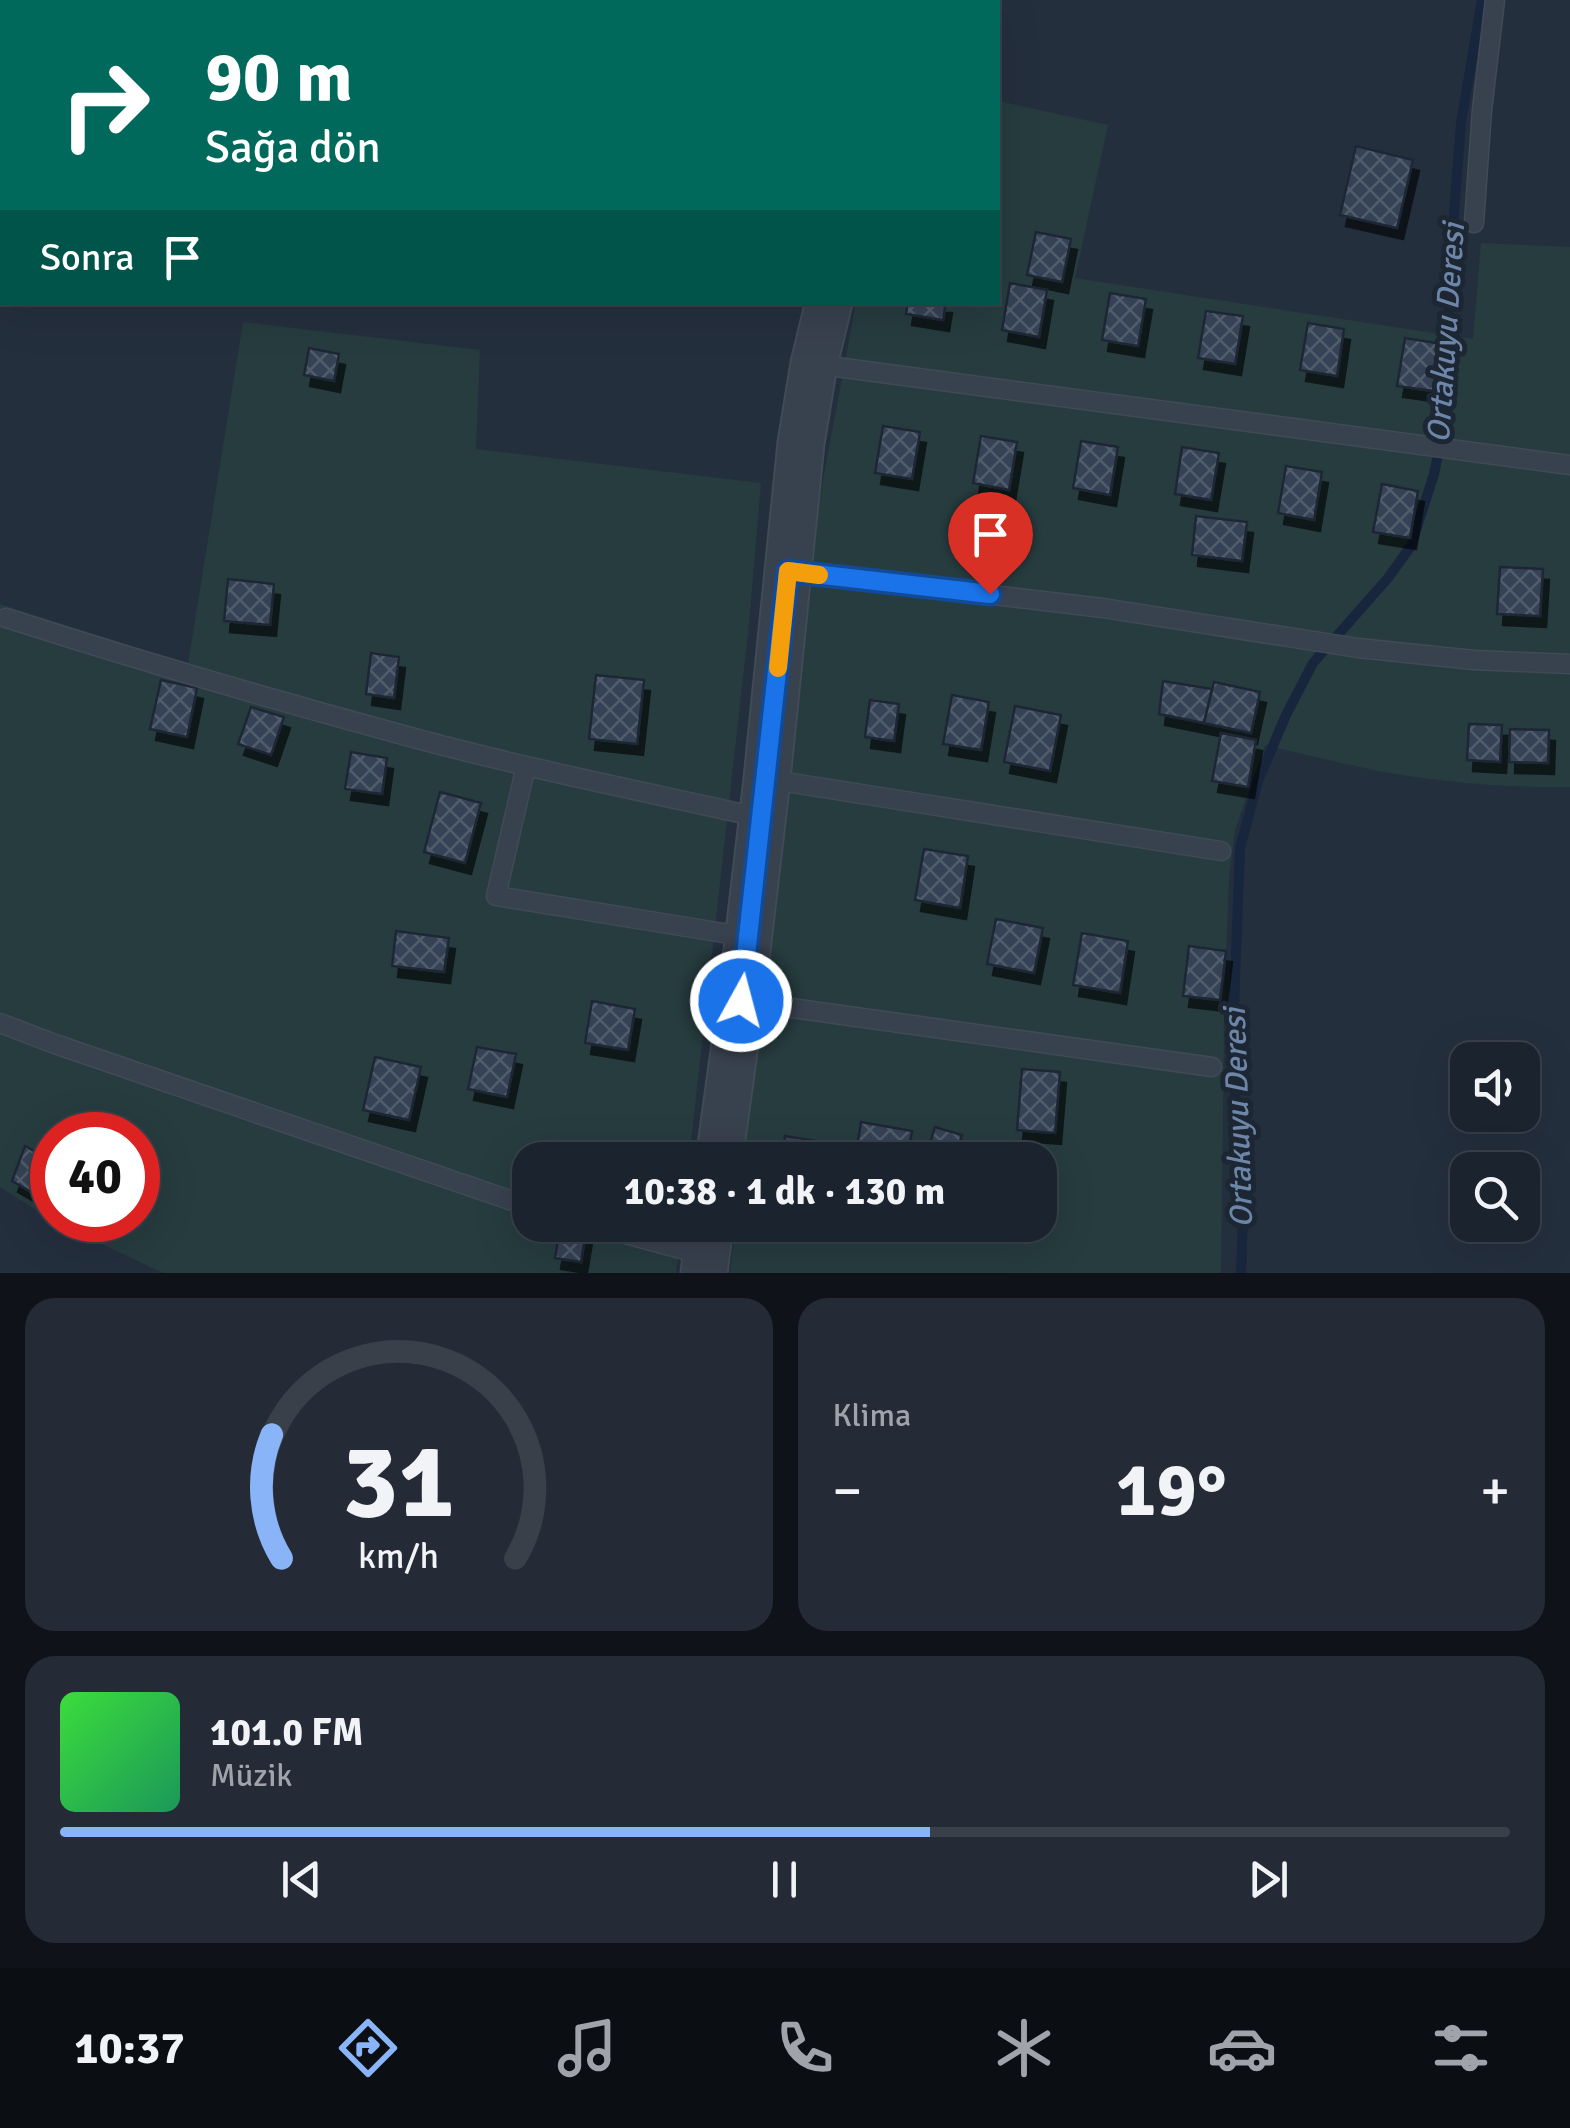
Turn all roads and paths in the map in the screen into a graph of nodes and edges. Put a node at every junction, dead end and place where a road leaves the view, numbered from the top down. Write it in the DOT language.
graph roads {
  1 [pos="1495,0"];
  2 [pos="1474,223"];
  3 [pos="828,305"];
  4 [pos="814,364"];
  5 [pos="1570,465"];
  6 [pos="788,571"];
  7 [pos="6,618"];
  8 [pos="1570,664"];
  9 [pos="526,766"];
  10 [pos="764,799"];
  11 [pos="1221,850"];
  12 [pos="748,938"];
  13 [pos="741,1001"];
  14 [pos="0,1023"];
  15 [pos="1212,1067"];
  16 [pos="721,1142"];
  17 [pos="512,1201"];
  18 [pos="667,1242"];
  19 [pos="706,1251"];
  1 -- 2 [label="lane"];
  3 -- 4 [label="street"];
  4 -- 5 [label="lane"];
  4 -- 6 [label="street"];
  6 -- 8 [label="lane"];
  6 -- 10 [label="street"];
  7 -- 9 [label="lane"];
  9 -- 10 [label="lane"];
  9 -- 12 [label="lane"];
  10 -- 11 [label="lane"];
  10 -- 12 [label="street"];
  12 -- 13 [label="street"];
  13 -- 15 [label="lane"];
  13 -- 16 [label="street"];
  14 -- 17 [label="lane"];
  18 -- 19 [label="lane"];
}
